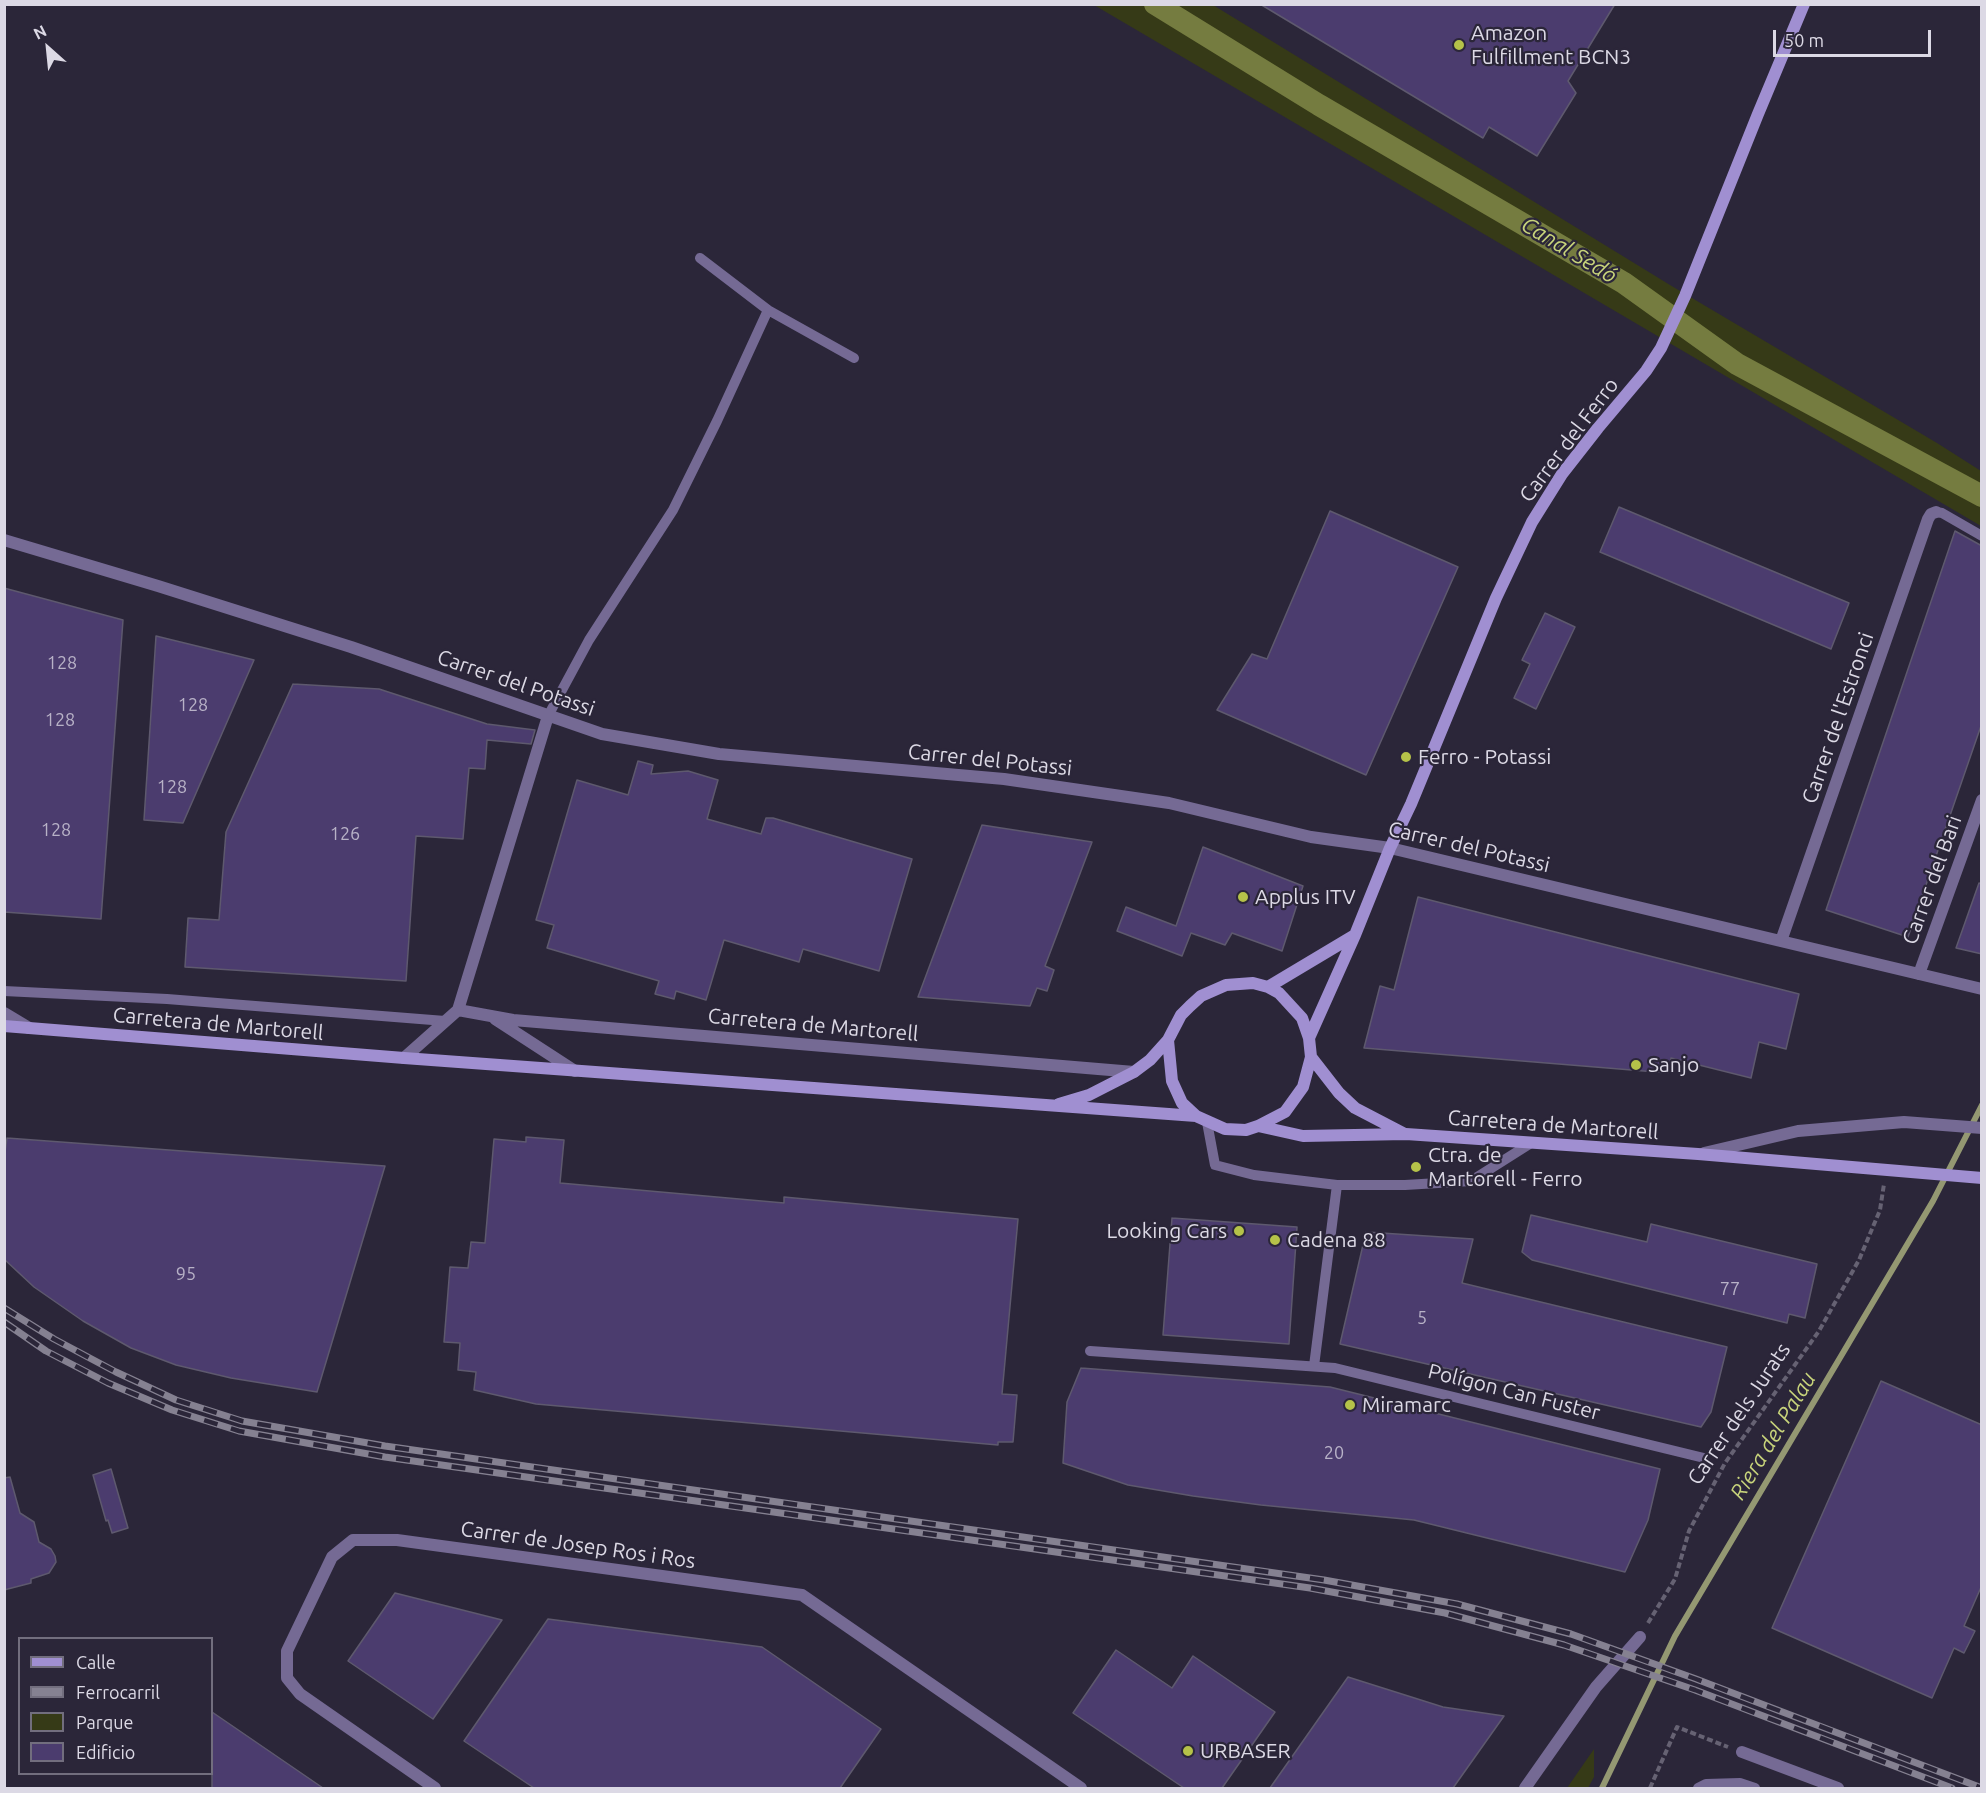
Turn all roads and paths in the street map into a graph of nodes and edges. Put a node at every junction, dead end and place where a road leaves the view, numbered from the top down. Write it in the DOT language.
graph roads {
  1 [pos="1804,4"];
  2 [pos="700,258"];
  3 [pos="768,310"];
  4 [pos="854,358"];
  5 [pos="1936,512"];
  6 [pos="1982,536"];
  7 [pos="4,540"];
  8 [pos="548,716"];
  9 [pos="1982,800"];
  10 [pos="1390,848"];
  11 [pos="1355,935"];
  12 [pos="1781,941"];
  13 [pos="1919,974"];
  14 [pos="1268,987"];
  15 [pos="1982,988"];
  16 [pos="4,991"];
  17 [pos="458,1010"];
  18 [pos="4,1012"];
  19 [pos="489,1015"];
  20 [pos="446,1021"];
  21 [pos="4,1026"];
  22 [pos="29,1028"];
  23 [pos="1309,1038"];
  24 [pos="1168,1040"];
  25 [pos="1311,1057"];
  26 [pos="404,1058"];
  27 [pos="575,1071"];
  28 [pos="1134,1072"];
  29 [pos="1052,1106"];
  30 [pos="1202,1119"];
  31 [pos="1258,1126"];
  32 [pos="1982,1128"];
  33 [pos="1406,1134"];
  34 [pos="1531,1143"];
  35 [pos="1698,1154"];
  36 [pos="1887,1170"];
  37 [pos="1982,1178"];
  38 [pos="1336,1185"];
  39 [pos="1090,1352"];
  40 [pos="1314,1366"];
  41 [pos="1704,1458"];
  42 [pos="1640,1637"];
  43 [pos="1742,1752"];
  44 [pos="435,1788"];
  45 [pos="1081,1788"];
  46 [pos="1525,1788"];
  47 [pos="1650,1788"];
  48 [pos="1698,1788"];
  49 [pos="1755,1788"];
  50 [pos="1838,1788"];
  1 -- 10 [label="main road, Carrer del Ferro"];
  2 -- 3 [label="lane"];
  3 -- 4 [label="lane"];
  3 -- 8 [label="lane"];
  5 -- 6 [label="lane"];
  5 -- 12 [label="street, Carrer de l'Estronci"];
  7 -- 8 [label="street, Carrer del Potassi"];
  8 -- 10 [label="street, Carrer del Potassi"];
  8 -- 17 [label="street"];
  9 -- 13 [label="street, Carrer del Bari"];
  10 -- 11 [label="main road, Carrer del Ferro"];
  10 -- 12 [label="street, Carrer del Potassi"];
  11 -- 14 [label="main road"];
  11 -- 23 [label="main road, Carrer del Ferro"];
  12 -- 13 [label="street, Carrer del Potassi"];
  13 -- 15 [label="street, Carrer del Potassi"];
  14 -- 23 [label="main road, Carretera de Martorell"];
  14 -- 24 [label="main road, Carretera de Martorell"];
  16 -- 20 [label="lane"];
  17 -- 19 [label="street, Carretera de Martorell"];
  17 -- 20 [label="street"];
  18 -- 22 [label="street, Carretera de Martorell"];
  19 -- 27 [label="street, Carretera de Martorell"];
  19 -- 28 [label="street, Carretera de Martorell"];
  20 -- 26 [label="street"];
  21 -- 22 [label="main road, Carretera de Martorell"];
  22 -- 26 [label="main road, Carretera de Martorell"];
  23 -- 25 [label="main road, Carretera de Martorell"];
  24 -- 28 [label="main road, Carretera de Martorell"];
  24 -- 30 [label="main road"];
  25 -- 31 [label="main road, Carretera de Martorell"];
  25 -- 33 [label="main road, Carretera de Martorell"];
  26 -- 27 [label="main road, Carretera de Martorell"];
  27 -- 29 [label="main road, Carretera de Martorell"];
  28 -- 29 [label="main road, Carretera de Martorell"];
  29 -- 30 [label="main road, Carretera de Martorell"];
  30 -- 31 [label="main road, Carretera de Martorell"];
  30 -- 38 [label="lane"];
  31 -- 33 [label="main road, Carretera de Martorell"];
  32 -- 35 [label="street, Carretera de Martorell"];
  33 -- 34 [label="main road, Carretera de Martorell"];
  34 -- 35 [label="main road, Carretera de Martorell"];
  34 -- 38 [label="lane"];
  35 -- 36 [label="main road, Carretera de Martorell"];
  36 -- 37 [label="main road, Carretera de Martorell"];
  36 -- 42 [label="path, Carrer dels Jurats"];
  38 -- 40 [label="lane"];
  39 -- 40 [label="lane, Polígon Can Fuster"];
  40 -- 41 [label="lane, Polígon Can Fuster"];
  42 -- 46 [label="street"];
  43 -- 47 [label="path"];
  43 -- 50 [label="street"];
  44 -- 45 [label="street, Carrer de Josep Ros i Ros"];
  48 -- 49 [label="lane"];
}
